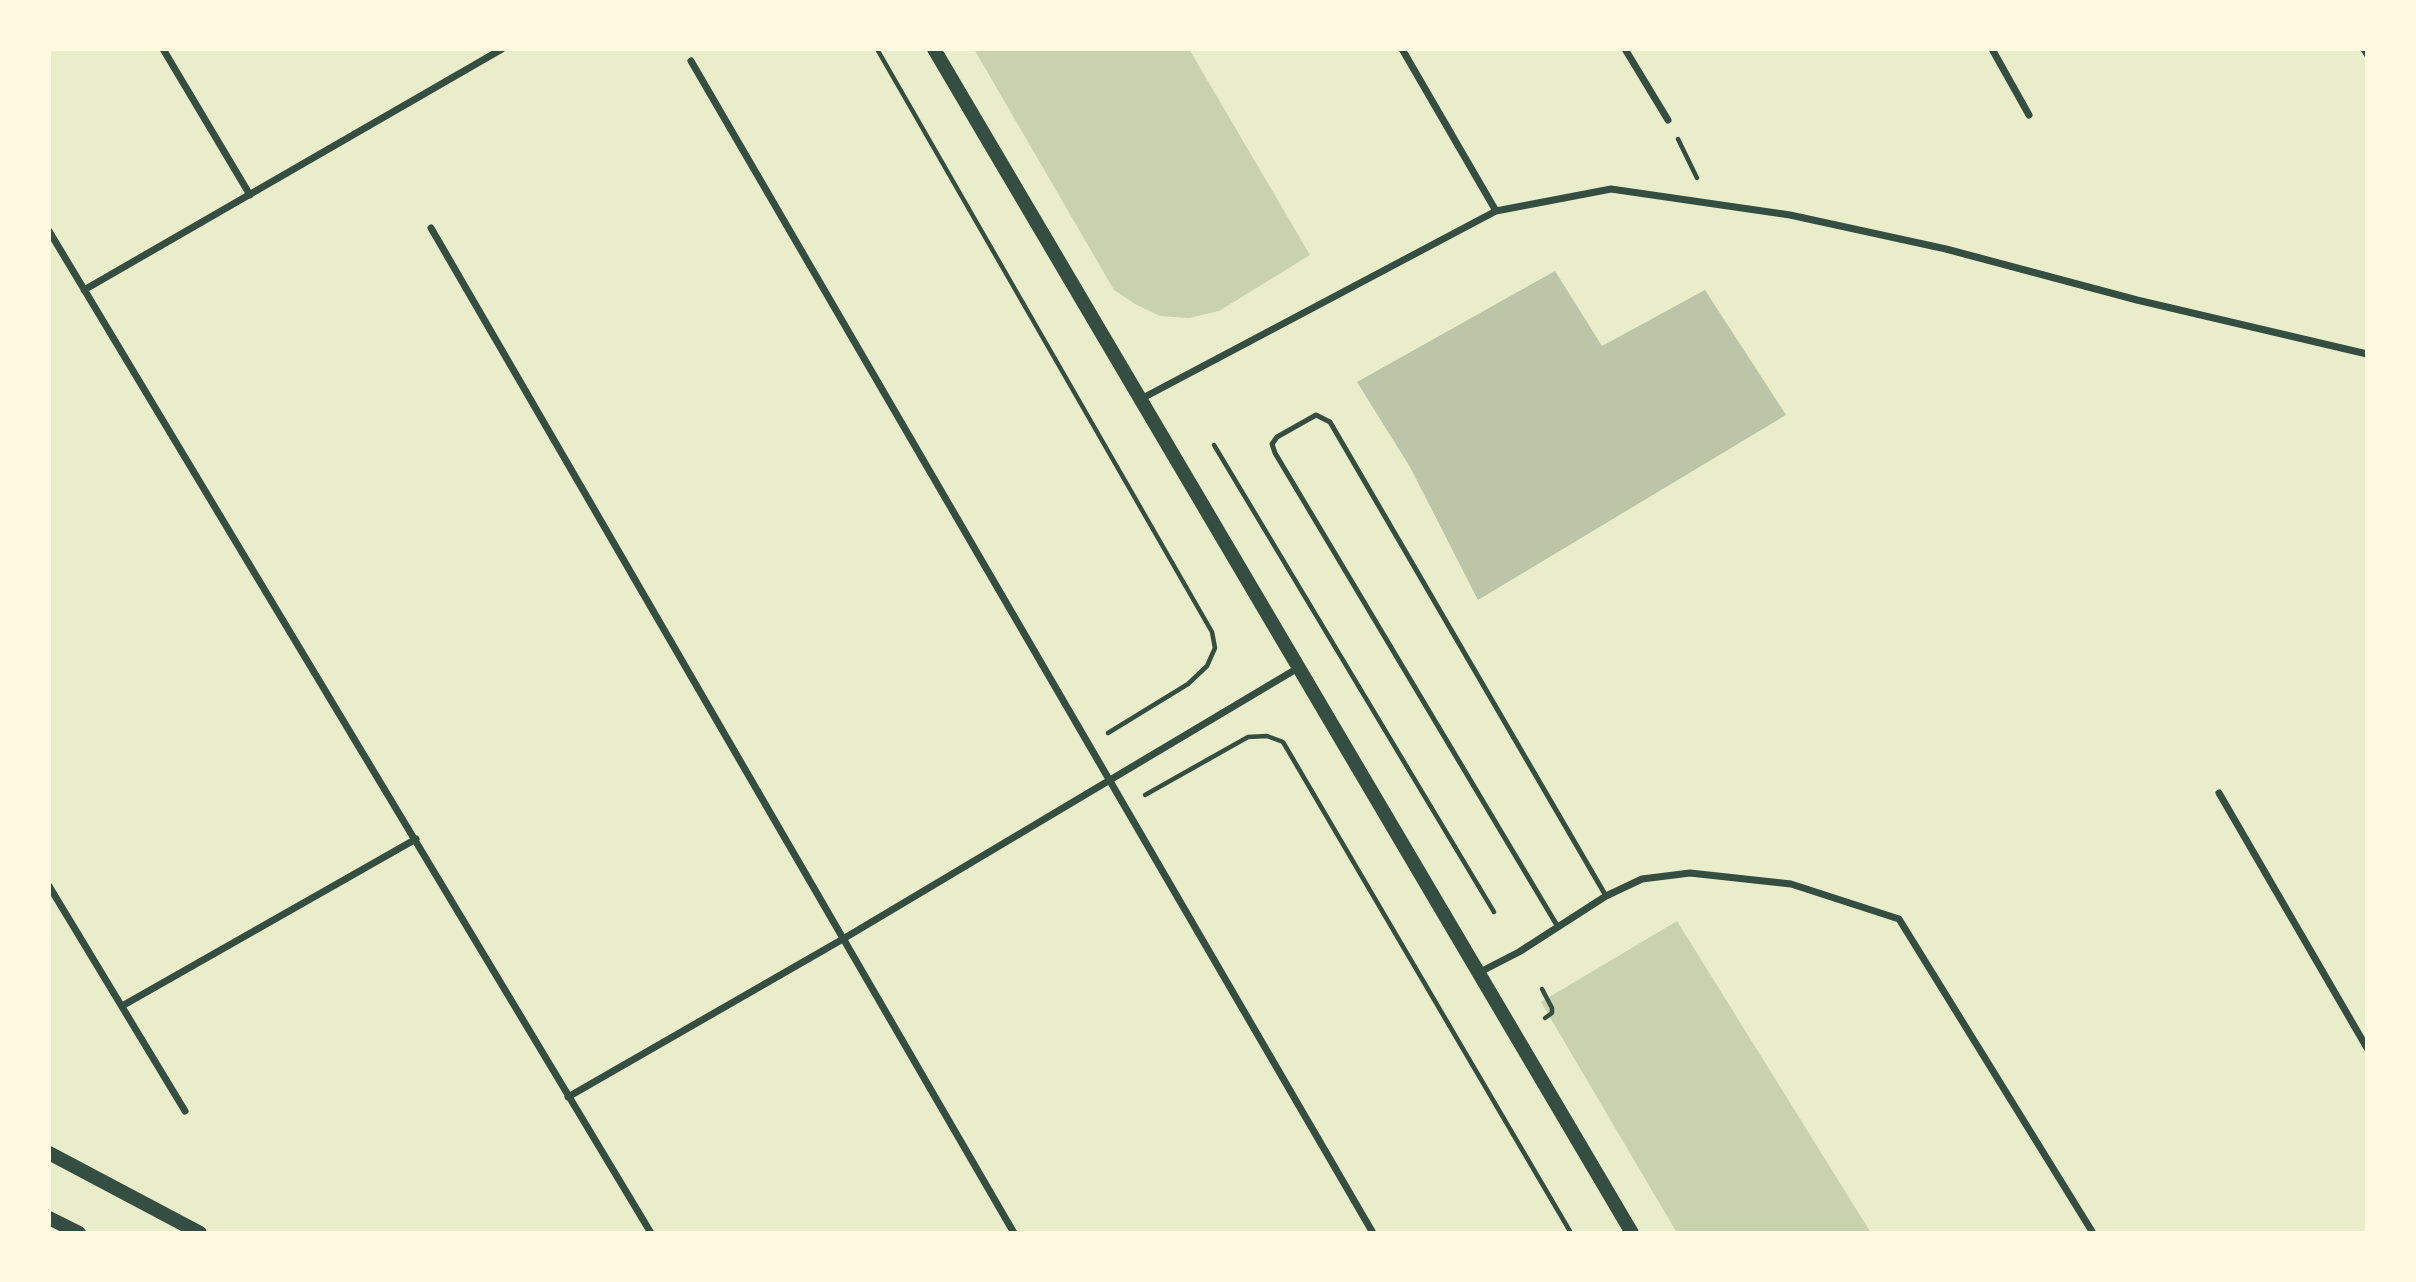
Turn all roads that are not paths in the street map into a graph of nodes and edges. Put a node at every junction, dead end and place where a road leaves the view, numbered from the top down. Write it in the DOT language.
graph roads {
  1 [pos="163,49"];
  2 [pos="502,49"];
  3 [pos="934,49"];
  4 [pos="1402,49"];
  5 [pos="1625,49"];
  6 [pos="1992,49"];
  7 [pos="2364,49"];
  8 [pos="2367,54"];
  9 [pos="691,61"];
  10 [pos="2029,115"];
  11 [pos="1668,120"];
  12 [pos="250,195"];
  13 [pos="1496,211"];
  14 [pos="431,228"];
  15 [pos="49,230"];
  16 [pos="84,290"];
  17 [pos="2367,354"];
  18 [pos="1139,401"];
  19 [pos="1297,668"];
  20 [pos="1108,779"];
  21 [pos="2219,793"];
  22 [pos="416,839"];
  23 [pos="49,886"];
  24 [pos="1606,896"];
  25 [pos="1558,927"];
  26 [pos="843,939"];
  27 [pos="1480,972"];
  28 [pos="122,1006"];
  29 [pos="2367,1048"];
  30 [pos="568,1097"];
  31 [pos="185,1111"];
  32 [pos="49,1153"];
  33 [pos="49,1218"];
  34 [pos="79,1233"];
  35 [pos="200,1233"];
  36 [pos="651,1233"];
  37 [pos="1014,1233"];
  38 [pos="1373,1233"];
  39 [pos="1632,1233"];
  40 [pos="2092,1233"];
  1 -- 12 [label="street"];
  2 -- 12 [label="street"];
  3 -- 18 [label="main road"];
  4 -- 13 [label="street"];
  5 -- 11 [label="street"];
  6 -- 10 [label="street"];
  7 -- 8 [label="street"];
  9 -- 20 [label="street"];
  12 -- 16 [label="street"];
  13 -- 17 [label="street"];
  13 -- 18 [label="street"];
  14 -- 26 [label="street"];
  15 -- 16 [label="street"];
  16 -- 22 [label="street"];
  18 -- 19 [label="main road"];
  19 -- 20 [label="street"];
  19 -- 27 [label="main road"];
  20 -- 26 [label="street"];
  20 -- 38 [label="street"];
  21 -- 29 [label="street"];
  22 -- 28 [label="street"];
  22 -- 30 [label="street"];
  23 -- 28 [label="street"];
  24 -- 25 [label="street"];
  24 -- 25 [label="lane"];
  24 -- 40 [label="street"];
  25 -- 27 [label="street"];
  26 -- 30 [label="street"];
  26 -- 37 [label="street"];
  27 -- 39 [label="main road"];
  28 -- 31 [label="street"];
  30 -- 36 [label="street"];
  32 -- 35 [label="main road"];
  33 -- 34 [label="main road"];
}
